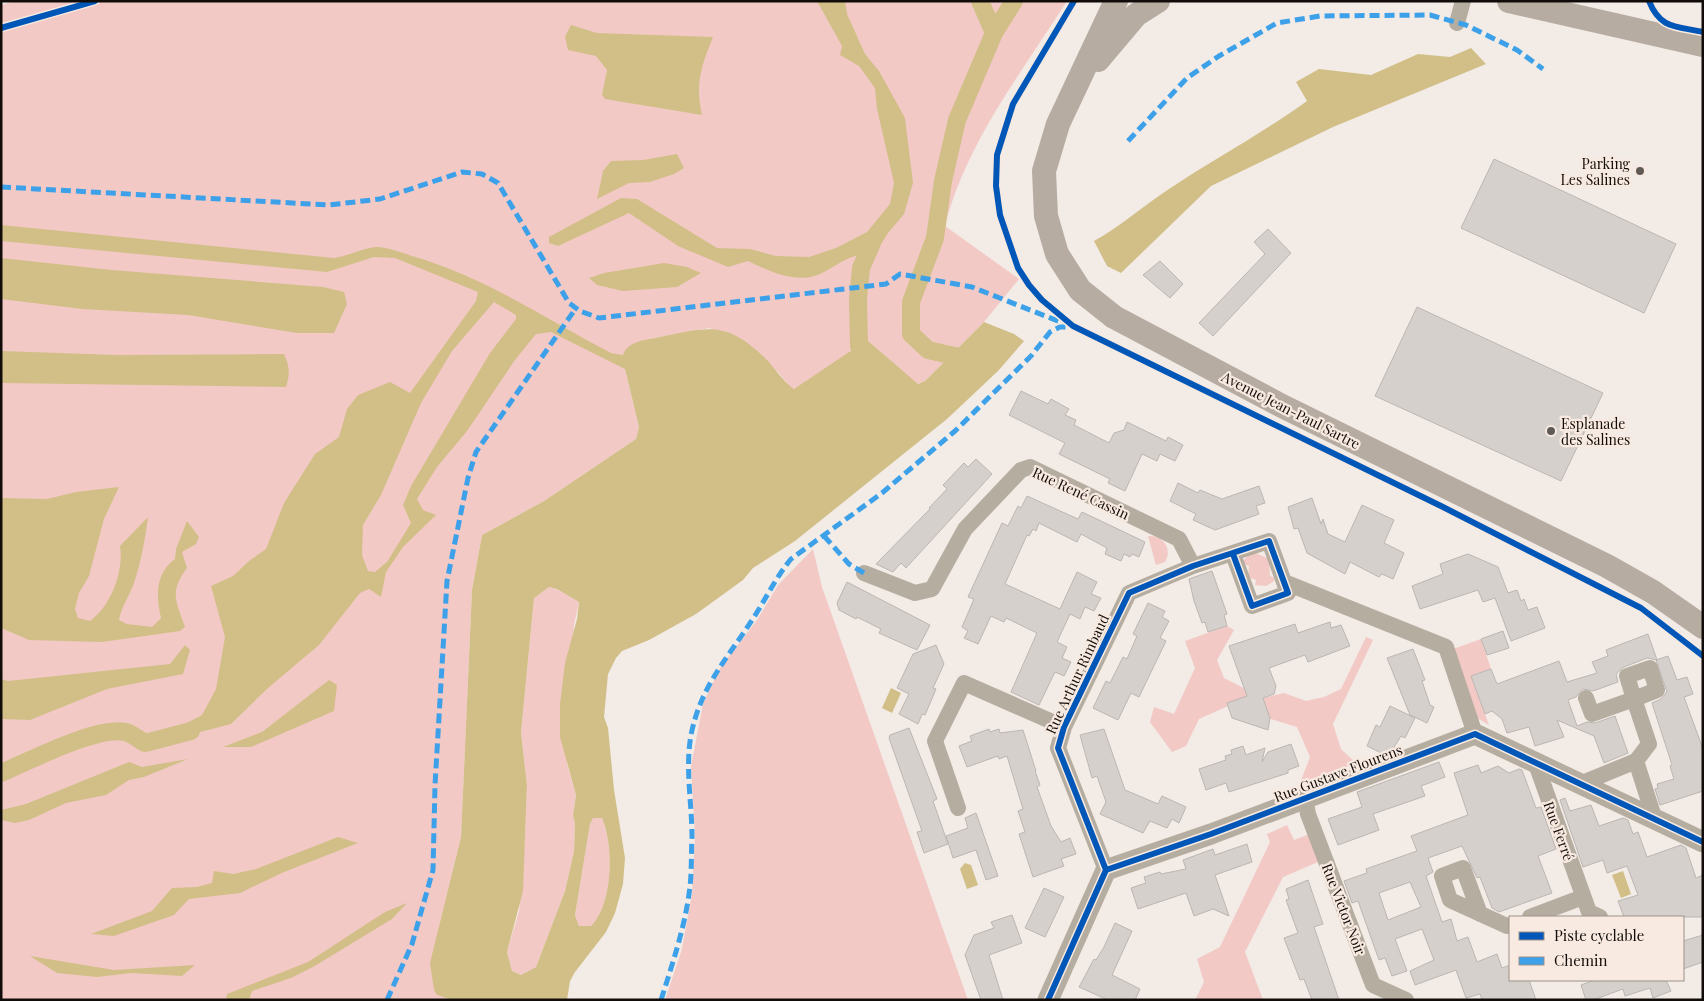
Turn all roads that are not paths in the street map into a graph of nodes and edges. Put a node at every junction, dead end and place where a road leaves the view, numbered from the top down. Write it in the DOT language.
graph roads {
  1 [pos="1116,1"];
  2 [pos="1158,1"];
  3 [pos="1463,1"];
  4 [pos="1509,1"];
  5 [pos="1542,1"];
  6 [pos="1565,13"];
  7 [pos="1457,23"];
  8 [pos="1703,45"];
  9 [pos="1079,82"];
  10 [pos="1233,554"];
  11 [pos="1192,566"];
  12 [pos="864,573"];
  13 [pos="1284,582"];
  14 [pos="1703,627"];
  15 [pos="1586,698"];
  16 [pos="1064,727"];
  17 [pos="1474,734"];
  18 [pos="1636,761"];
  19 [pos="1536,764"];
  20 [pos="1580,784"];
  21 [pos="1305,798"];
  22 [pos="958,808"];
  23 [pos="1654,817"];
  24 [pos="1703,842"];
  25 [pos="1106,870"];
  26 [pos="1583,897"];
  27 [pos="1480,914"];
  28 [pos="1533,916"];
  29 [pos="1598,916"];
  30 [pos="1509,925"];
  31 [pos="1396,998"];
  32 [pos="1048,1000"];
  1 -- 9 [label="main road, Avenue Jean-Paul Sartre"];
  2 -- 9 [label="main road, Avenue Jean-Paul Sartre"];
  3 -- 7 [label="street"];
  4 -- 6 [label="main road"];
  5 -- 6 [label="main road"];
  6 -- 8 [label="main road"];
  9 -- 14 [label="main road, Avenue Jean-Paul Sartre"];
  10 -- 11 [label="street, Rue Arthur Rimbaud"];
  10 -- 13 [label="street, Rue Arthur Rimbaud"];
  10 -- 13 [label="street"];
  11 -- 12 [label="street, Rue René Cassin"];
  11 -- 16 [label="street, Rue Arthur Rimbaud"];
  13 -- 17 [label="street"];
  15 -- 18 [label="street"];
  16 -- 22 [label="street"];
  16 -- 25 [label="street, Rue Arthur Rimbaud"];
  17 -- 19 [label="street"];
  17 -- 21 [label="street, Rue Gustave Flourens"];
  18 -- 20 [label="street"];
  18 -- 23 [label="street"];
  19 -- 20 [label="street"];
  19 -- 26 [label="street, Rue Ferré"];
  20 -- 23 [label="street"];
  21 -- 25 [label="street, Rue Gustave Flourens"];
  21 -- 31 [label="street, Rue Victor Noir"];
  23 -- 24 [label="street"];
  25 -- 32 [label="street"];
  26 -- 28 [label="street"];
  26 -- 29 [label="street, Rue Ferré"];
  27 -- 30 [label="street"];
}
